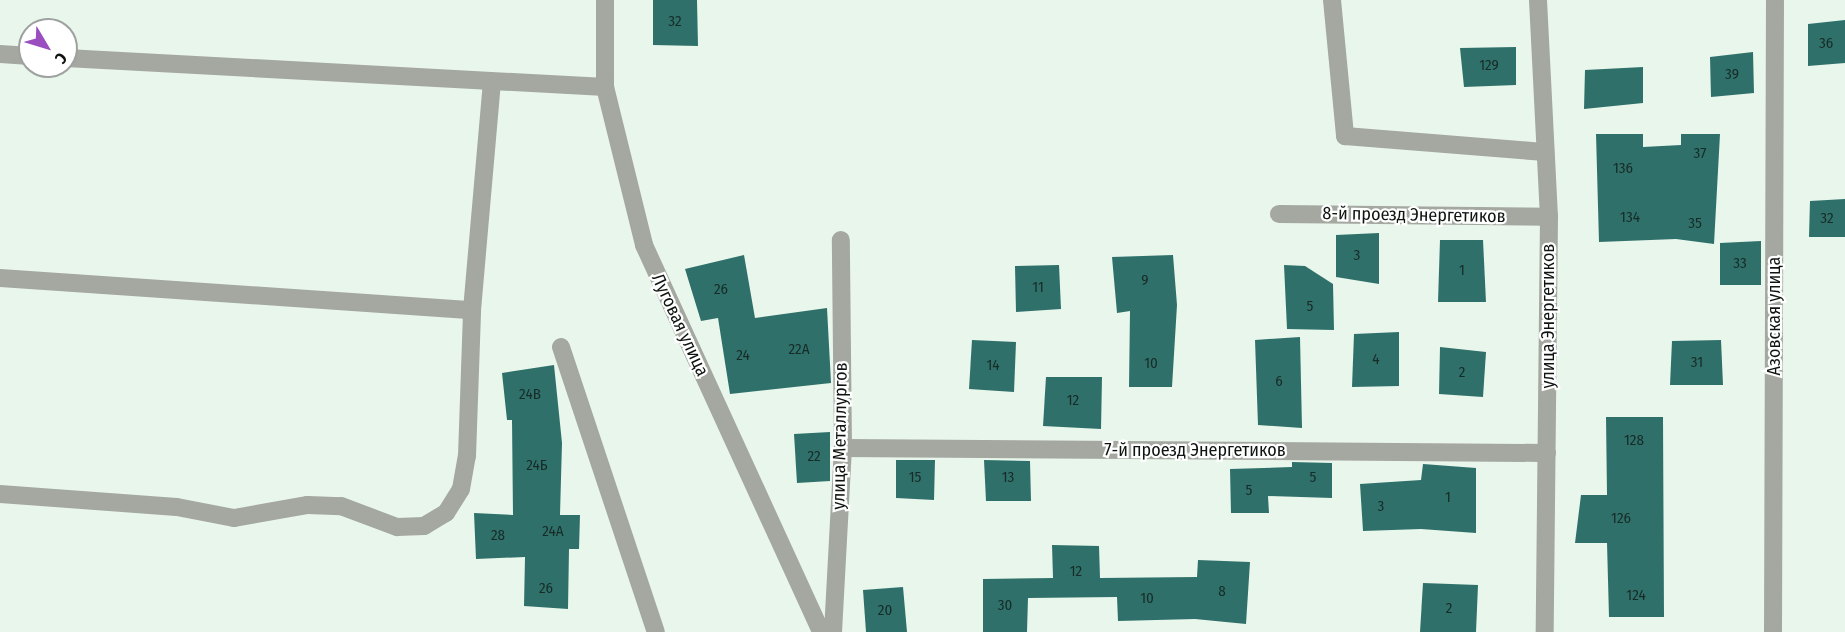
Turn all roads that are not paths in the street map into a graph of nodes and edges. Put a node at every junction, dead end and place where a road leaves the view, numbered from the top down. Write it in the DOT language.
graph roads {
  1 [pos="605,0"];
  2 [pos="1332,0"];
  3 [pos="1538,0"];
  4 [pos="1775,0"];
  5 [pos="0,54"];
  6 [pos="18,55"];
  7 [pos="78,59"];
  8 [pos="492,82"];
  9 [pos="605,87"];
  10 [pos="1545,152"];
  11 [pos="1279,214"];
  12 [pos="1549,217"];
  13 [pos="841,240"];
  14 [pos="0,279"];
  15 [pos="472,310"];
  16 [pos="561,347"];
  17 [pos="843,448"];
  18 [pos="1547,453"];
  19 [pos="0,494"];
  20 [pos="656,632"];
  21 [pos="821,632"];
  22 [pos="833,632"];
  23 [pos="1545,632"];
  24 [pos="1773,632"];
  1 -- 9 [label="street, Луговая улица"];
  2 -- 10 [label="street"];
  3 -- 10 [label="street, улица Энергетиков"];
  4 -- 24 [label="street, Азовская улица"];
  5 -- 6 [label="street"];
  7 -- 8 [label="street"];
  8 -- 9 [label="street"];
  8 -- 15 [label="street"];
  9 -- 21 [label="street, Луговая улица"];
  10 -- 12 [label="street, улица Энергетиков"];
  11 -- 12 [label="street, 8-й проезд Энергетиков"];
  12 -- 18 [label="street, улица Энергетиков"];
  13 -- 17 [label="street, улица Металлургов"];
  14 -- 15 [label="street"];
  15 -- 19 [label="street"];
  16 -- 20 [label="street"];
  17 -- 18 [label="street, 7-й проезд Энергетиков"];
  17 -- 22 [label="street, улица Металлургов"];
  18 -- 23 [label="street, улица Энергетиков"];
}
